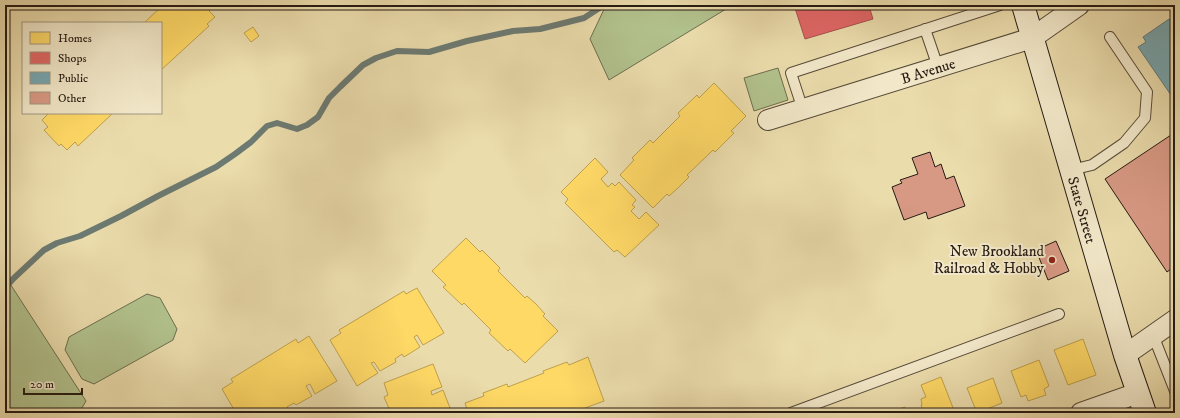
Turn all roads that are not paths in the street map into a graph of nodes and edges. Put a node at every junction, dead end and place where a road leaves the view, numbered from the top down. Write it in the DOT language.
graph roads {
  1 [pos="1000,5"];
  2 [pos="1023,5"];
  3 [pos="1079,5"];
  4 [pos="925,29"];
  5 [pos="1110,37"];
  6 [pos="1032,38"];
  7 [pos="938,67"];
  8 [pos="803,110"];
  9 [pos="768,120"];
  10 [pos="1071,170"];
  11 [pos="1059,314"];
  12 [pos="1175,320"];
  13 [pos="1153,335"];
  14 [pos="1125,355"];
  15 [pos="1175,390"];
  16 [pos="1142,403"];
  17 [pos="792,413"];
  18 [pos="1081,413"];
  1 -- 4 [label="lane"];
  2 -- 6 [label="main road, State Street"];
  3 -- 6 [label="street, B Avenue"];
  4 -- 7 [label="lane"];
  4 -- 8 [label="lane"];
  5 -- 10 [label="lane"];
  6 -- 7 [label="street, B Avenue"];
  6 -- 10 [label="main road, State Street"];
  7 -- 8 [label="street, B Avenue"];
  8 -- 9 [label="street, B Avenue"];
  10 -- 14 [label="main road, State Street"];
  11 -- 17 [label="lane"];
  12 -- 13 [label="street"];
  13 -- 14 [label="street"];
  13 -- 15 [label="lane"];
  14 -- 16 [label="main road, State Street"];
  16 -- 18 [label="street"];
}
